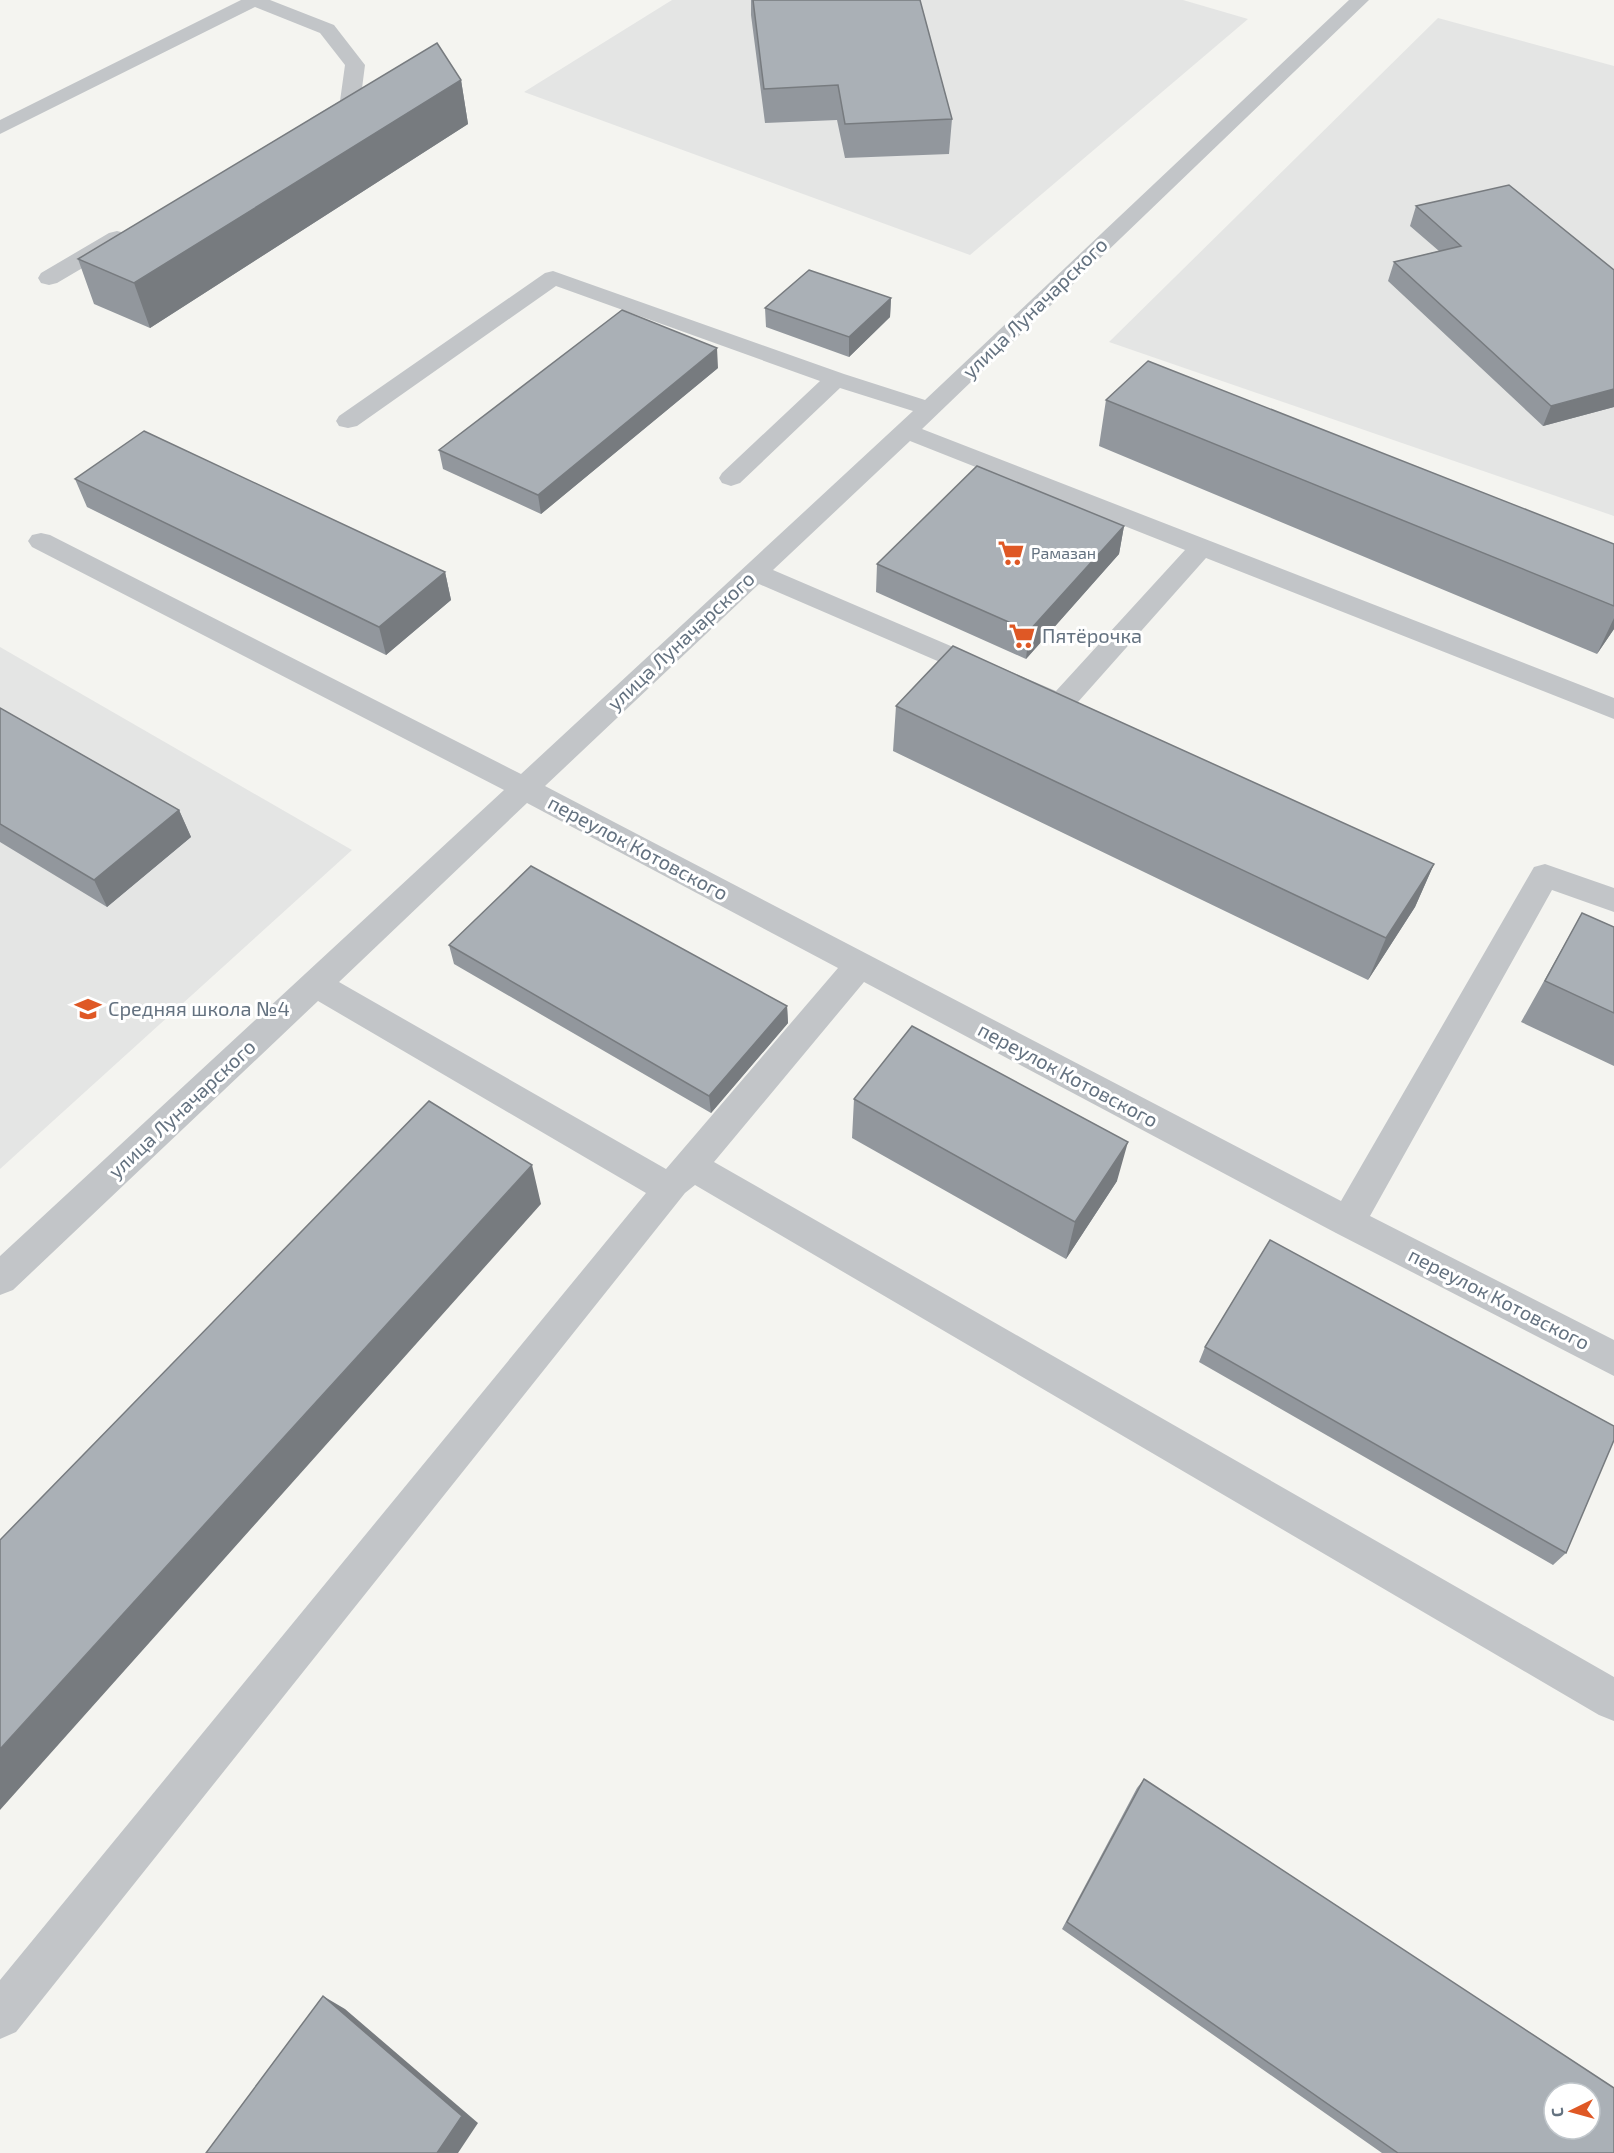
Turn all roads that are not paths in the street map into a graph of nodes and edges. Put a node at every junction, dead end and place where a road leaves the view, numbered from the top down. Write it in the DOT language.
graph roads {
  1 [pos="254,0"];
  2 [pos="1359,0"];
  3 [pos="0,128"];
  4 [pos="298,134"];
  5 [pos="132,230"];
  6 [pos="49,278"];
  7 [pos="836,379"];
  8 [pos="930,409"];
  9 [pos="348,421"];
  10 [pos="906,431"];
  11 [pos="731,478"];
  12 [pos="41,541"];
  13 [pos="1202,547"];
  14 [pos="755,572"];
  15 [pos="1614,709"];
  16 [pos="524,788"];
  17 [pos="1614,900"];
  18 [pos="859,965"];
  19 [pos="316,984"];
  20 [pos="680,1177"];
  21 [pos="1348,1222"];
  22 [pos="0,1279"];
  23 [pos="1614,1359"];
  24 [pos="1614,1700"];
  25 [pos="0,2016"];
  1 -- 3 [label="street"];
  1 -- 4 [label="street"];
  2 -- 8 [label="street, улица Луначарского"];
  5 -- 6 [label="street"];
  7 -- 8 [label="street"];
  7 -- 9 [label="street"];
  7 -- 11 [label="street"];
  8 -- 10 [label="street, улица Луначарского"];
  10 -- 13 [label="street"];
  10 -- 14 [label="street, улица Луначарского"];
  12 -- 16 [label="street, переулок Котовского"];
  13 -- 14 [label="street"];
  13 -- 15 [label="street"];
  14 -- 16 [label="street, улица Луначарского"];
  16 -- 18 [label="street, переулок Котовского"];
  16 -- 19 [label="street, улица Луначарского"];
  17 -- 21 [label="street"];
  18 -- 20 [label="street"];
  18 -- 21 [label="street, переулок Котовского"];
  19 -- 20 [label="street"];
  19 -- 22 [label="street, улица Луначарского"];
  20 -- 24 [label="street"];
  20 -- 25 [label="street"];
  21 -- 23 [label="street, переулок Котовского"];
}
